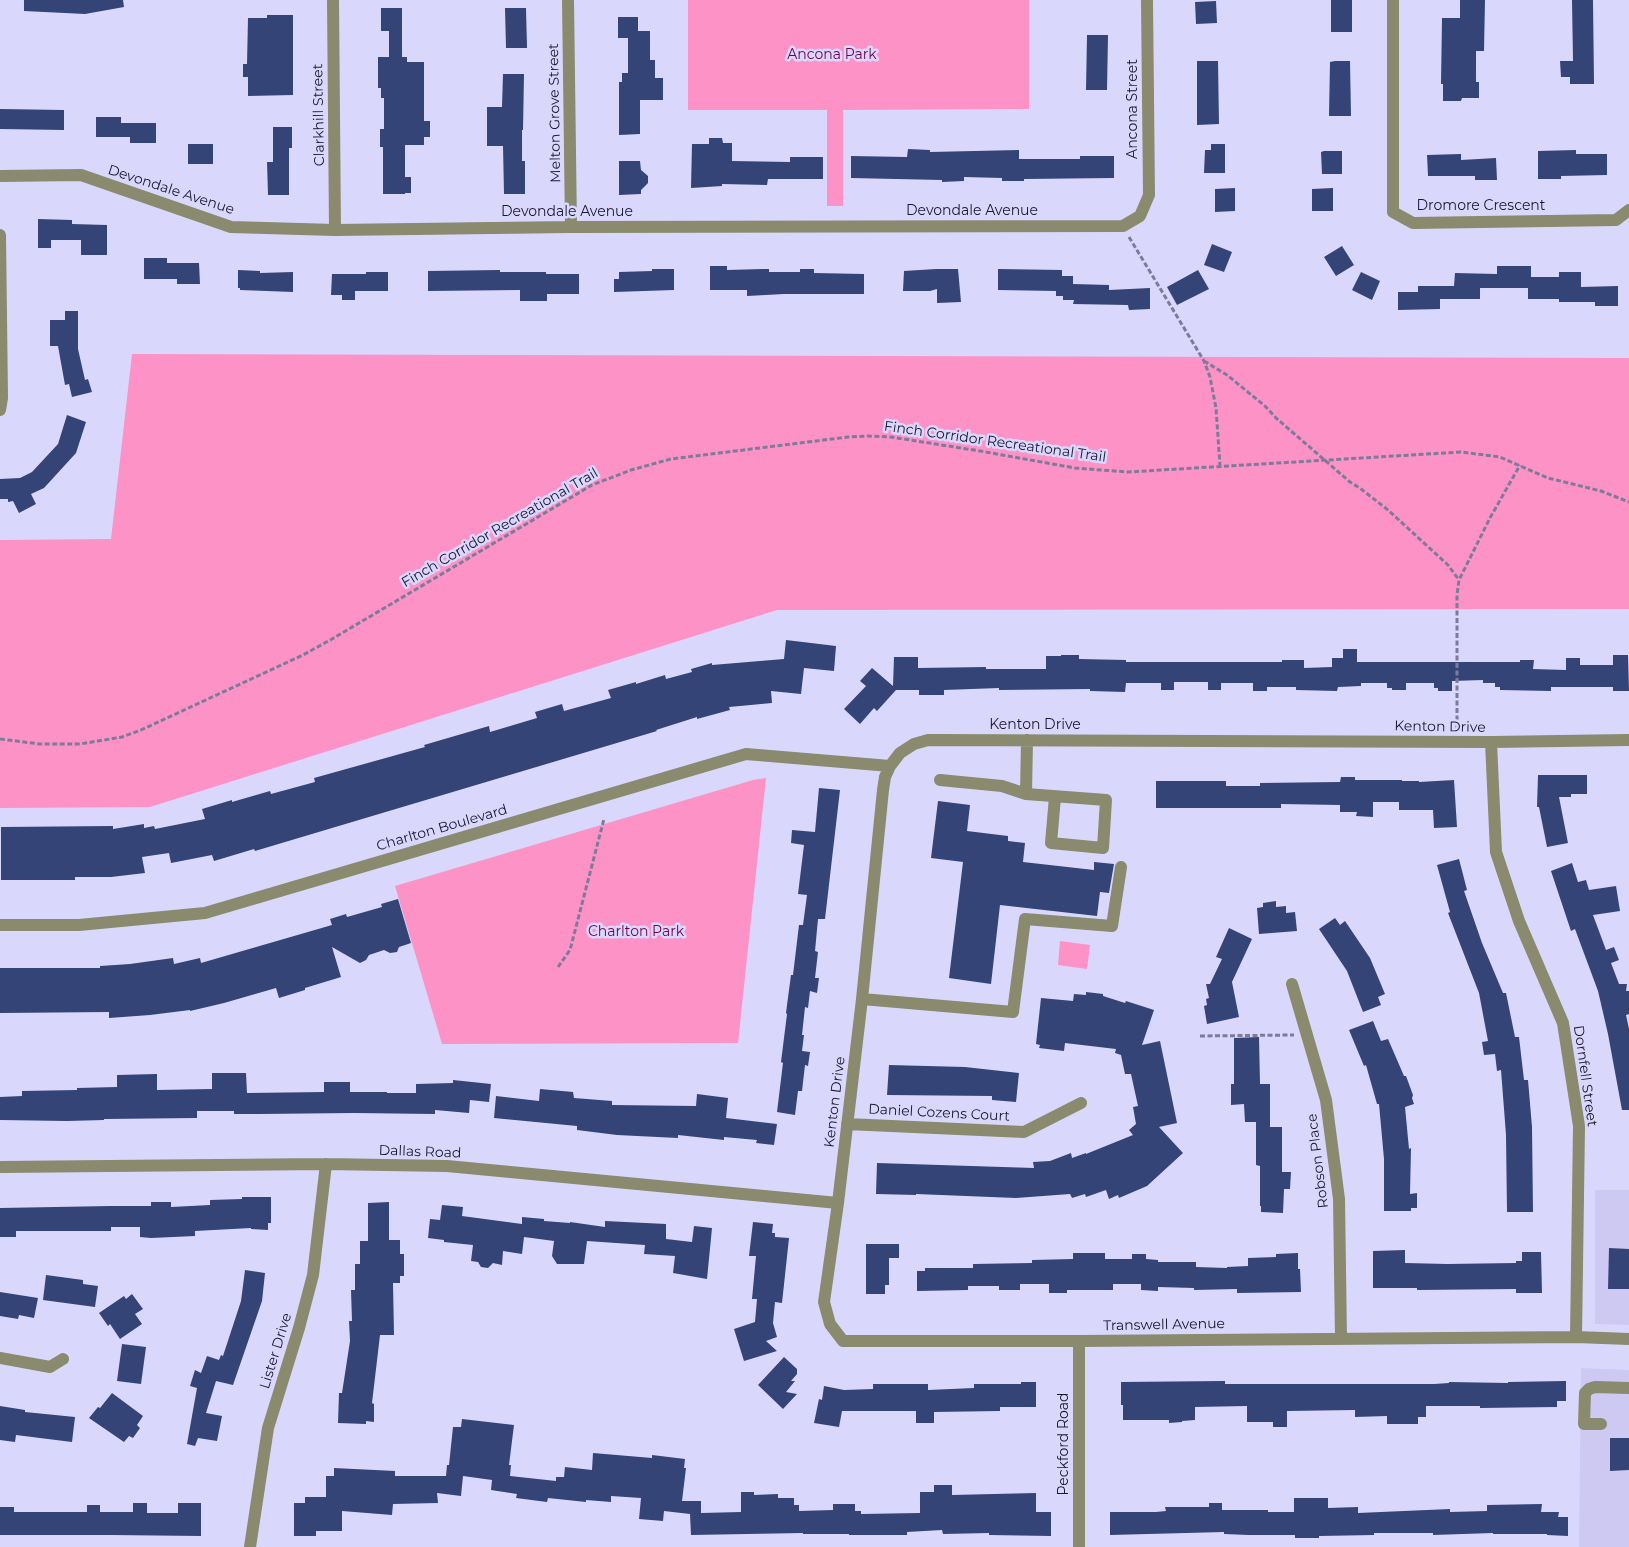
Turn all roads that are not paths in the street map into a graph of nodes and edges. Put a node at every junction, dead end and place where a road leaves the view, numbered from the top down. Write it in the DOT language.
graph roads {
  1 [pos="334,0"];
  2 [pos="568,0"];
  3 [pos="1147,0"];
  4 [pos="1393,0"];
  5 [pos="0,176"];
  6 [pos="1629,210"];
  7 [pos="571,226"];
  8 [pos="1123,226"];
  9 [pos="336,230"];
  10 [pos="0,235"];
  11 [pos="0,410"];
  12 [pos="1027,740"];
  13 [pos="1629,740"];
  14 [pos="1491,742"];
  15 [pos="890,766"];
  16 [pos="940,780"];
  17 [pos="1026,794"];
  18 [pos="1055,797"];
  19 [pos="1121,867"];
  20 [pos="0,925"];
  21 [pos="1292,984"];
  22 [pos="862,999"];
  23 [pos="1082,1103"];
  24 [pos="847,1124"];
  25 [pos="326,1164"];
  26 [pos="0,1168"];
  27 [pos="838,1202"];
  28 [pos="1576,1337"];
  29 [pos="1341,1339"];
  30 [pos="1629,1339"];
  31 [pos="1079,1341"];
  32 [pos="0,1358"];
  33 [pos="63,1359"];
  34 [pos="1629,1388"];
  35 [pos="1601,1424"];
  36 [pos="250,1547"];
  37 [pos="1079,1547"];
  1 -- 9 [label="street, Clarkhill Street"];
  2 -- 7 [label="street, Melton Grove Street"];
  3 -- 8 [label="street, Ancona Street"];
  4 -- 6 [label="street, Dromore Crescent"];
  5 -- 9 [label="street, Devondale Avenue"];
  7 -- 8 [label="street, Devondale Avenue"];
  7 -- 9 [label="street, Devondale Avenue"];
  10 -- 11 [label="street"];
  12 -- 14 [label="street, Kenton Drive"];
  12 -- 15 [label="street, Kenton Drive"];
  12 -- 17 [label="street"];
  13 -- 14 [label="street, Kenton Drive"];
  14 -- 28 [label="street, Dornfell Street"];
  15 -- 20 [label="street, Charlton Boulevard"];
  15 -- 22 [label="street, Kenton Drive"];
  16 -- 17 [label="street"];
  17 -- 18 [label="street"];
  18 -- 18 [label="street"];
  19 -- 22 [label="street"];
  21 -- 29 [label="street, Robson Place"];
  22 -- 24 [label="street, Kenton Drive"];
  23 -- 24 [label="street, Daniel Cozens Court"];
  24 -- 27 [label="street, Kenton Drive"];
  25 -- 26 [label="street, Dallas Road"];
  25 -- 27 [label="street, Dallas Road"];
  25 -- 36 [label="street, Lister Drive"];
  27 -- 31 [label="street, Transwell Avenue"];
  28 -- 29 [label="street, Transwell Avenue"];
  28 -- 30 [label="street, Transwell Avenue"];
  29 -- 31 [label="street, Transwell Avenue"];
  31 -- 37 [label="street, Peckford Road"];
  32 -- 33 [label="street"];
  34 -- 35 [label="street"];
}
